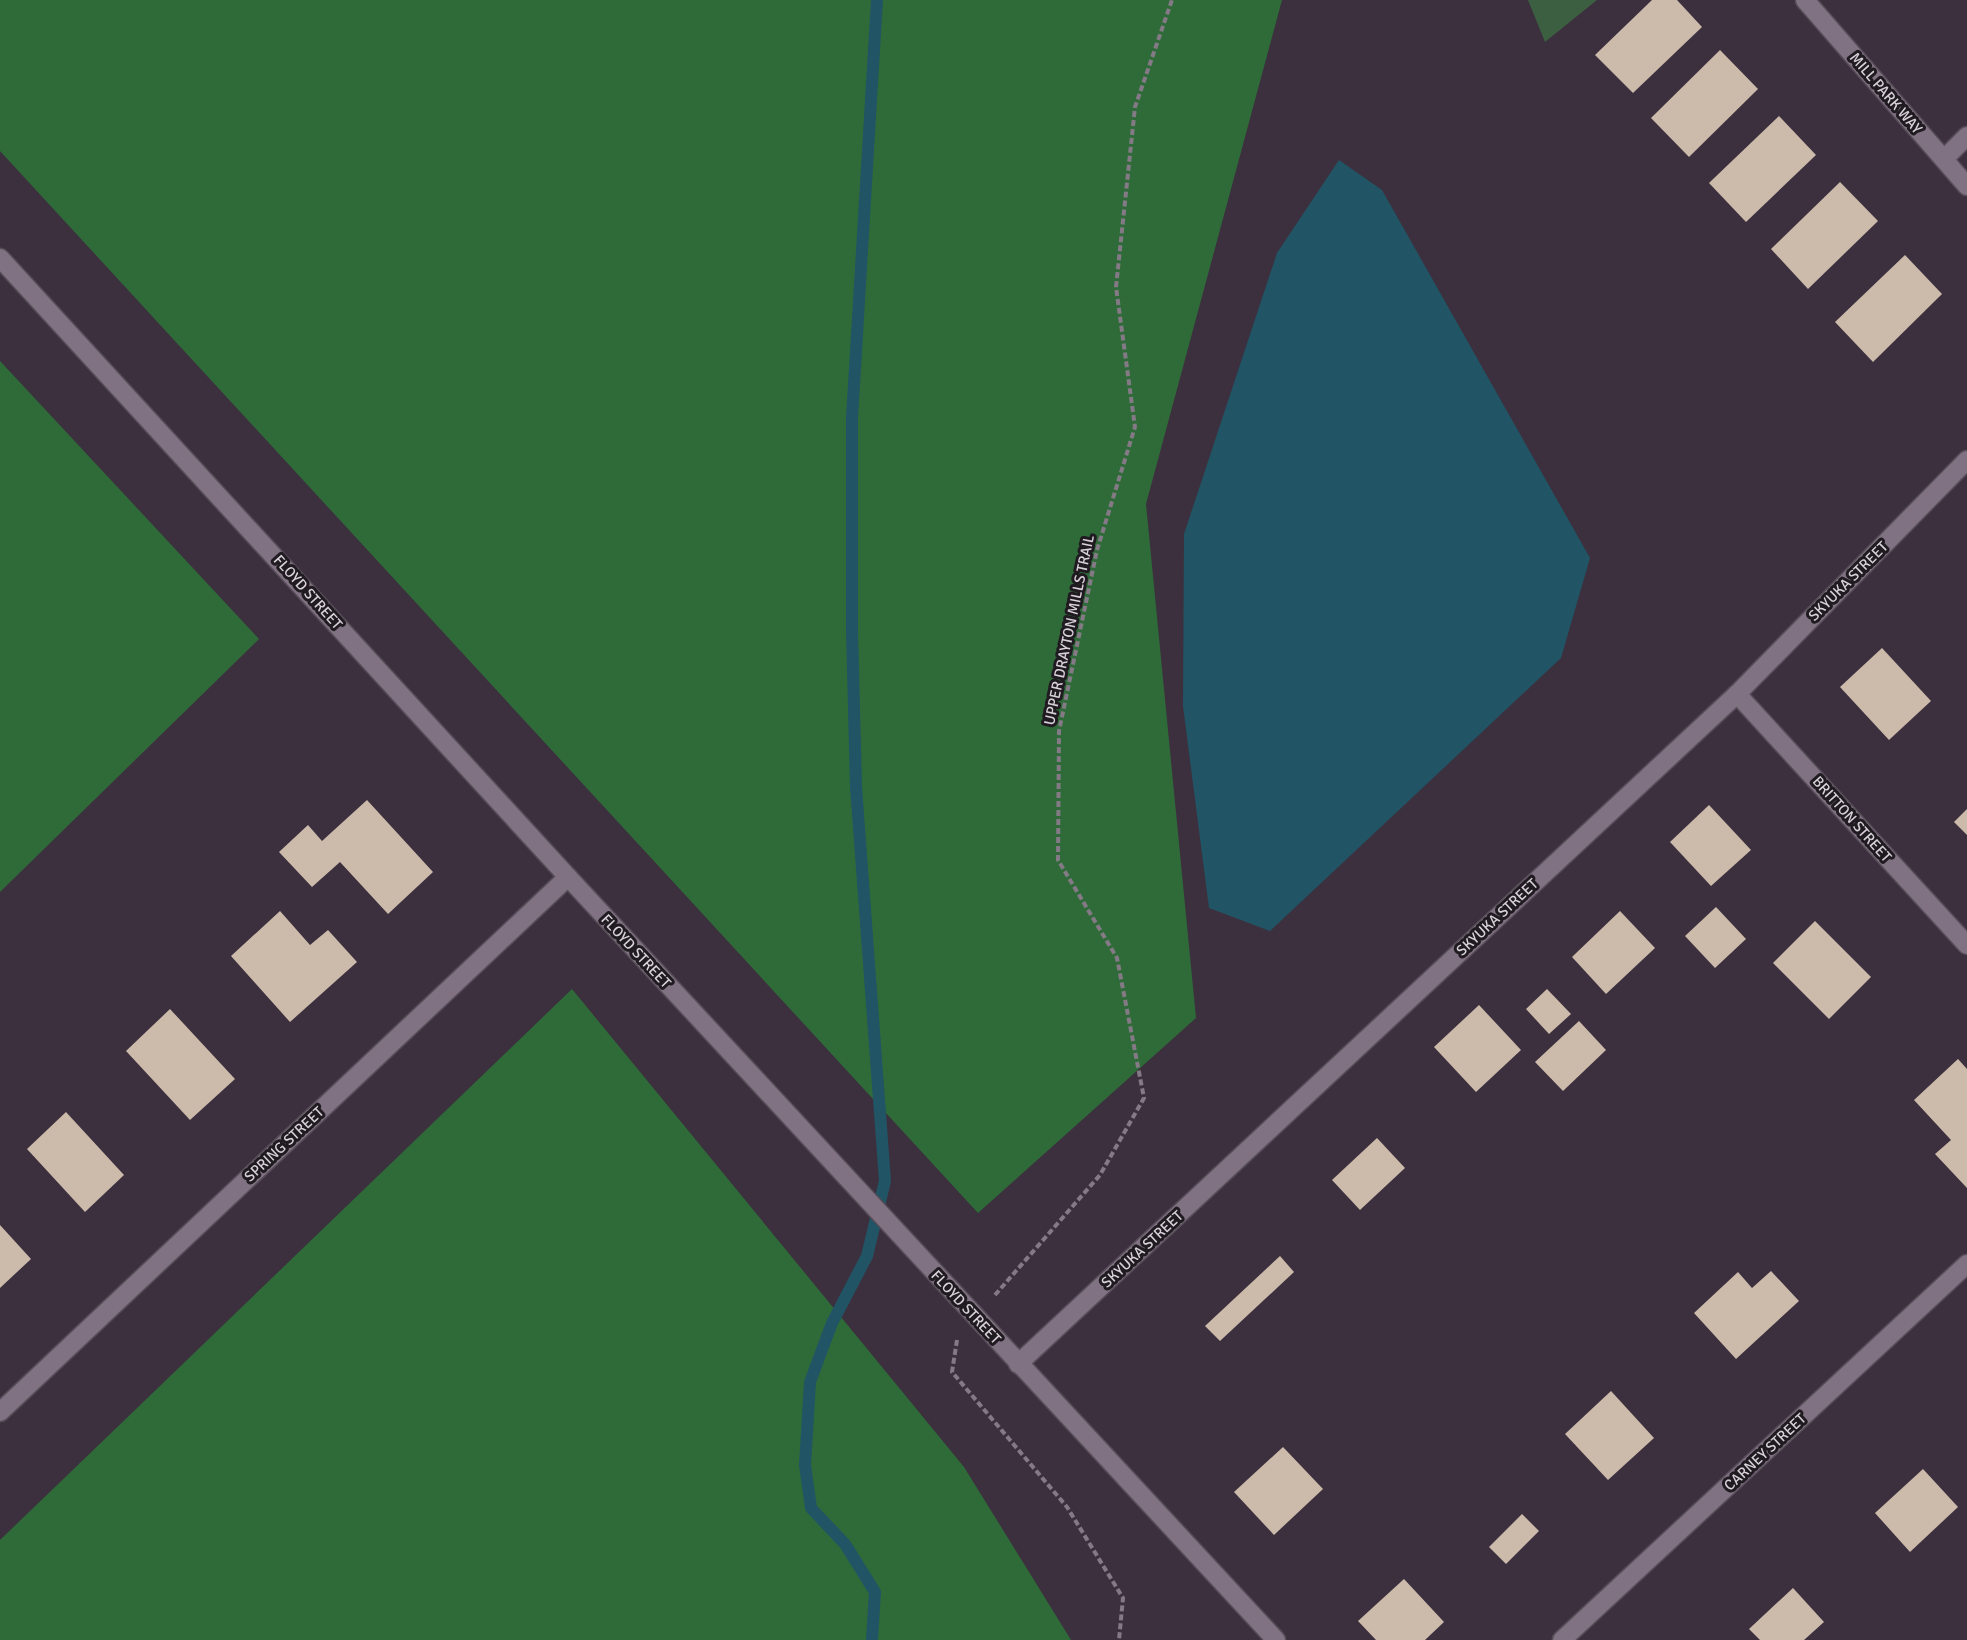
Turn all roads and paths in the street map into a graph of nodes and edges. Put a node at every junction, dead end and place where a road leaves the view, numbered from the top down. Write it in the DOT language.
graph roads {
  1 [pos="1172,0"];
  2 [pos="1805,0"];
  3 [pos="1967,136"];
  4 [pos="1944,159"];
  5 [pos="1967,186"];
  6 [pos="0,258"];
  7 [pos="1967,460"];
  8 [pos="1737,694"];
  9 [pos="568,877"];
  10 [pos="1967,945"];
  11 [pos="1967,1264"];
  12 [pos="975,1318"];
  13 [pos="1018,1364"];
  14 [pos="0,1412"];
  15 [pos="1119,1640"];
  16 [pos="1276,1640"];
  17 [pos="1562,1640"];
  1 -- 12 [label="path, UPPER DRAYTON MILLS TRAIL"];
  2 -- 4 [label="street, MILL PARK WAY"];
  3 -- 4 [label="street"];
  4 -- 5 [label="street, MILL PARK WAY"];
  6 -- 9 [label="street, FLOYD STREET"];
  7 -- 8 [label="street, SKYUKA STREET"];
  8 -- 10 [label="street, BRITTON STREET"];
  8 -- 13 [label="street, SKYUKA STREET"];
  9 -- 12 [label="street, FLOYD STREET"];
  9 -- 14 [label="street, SPRING STREET"];
  11 -- 17 [label="street, CARNEY STREET"];
  12 -- 13 [label="street, FLOYD STREET"];
  12 -- 15 [label="path, UPPER DRAYTON MILLS TRAIL"];
  13 -- 16 [label="street, FLOYD STREET"];
}
